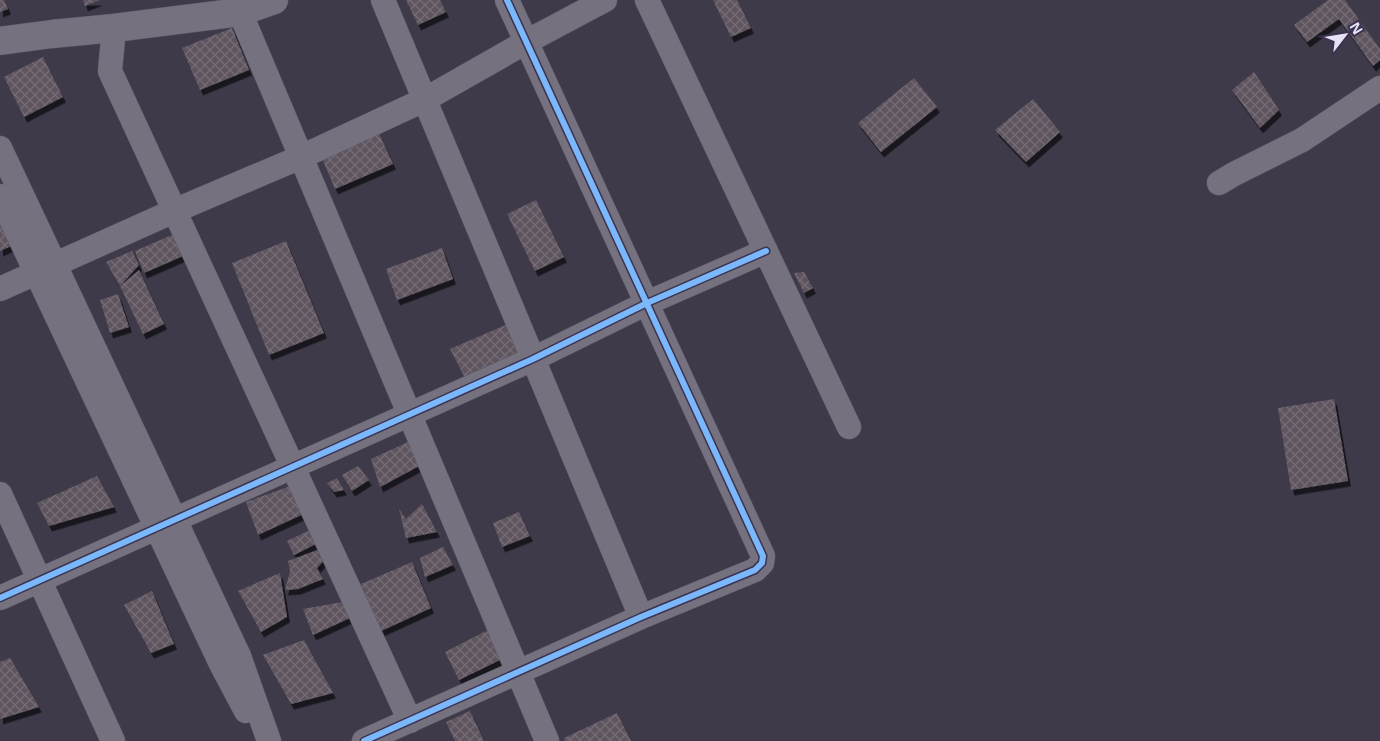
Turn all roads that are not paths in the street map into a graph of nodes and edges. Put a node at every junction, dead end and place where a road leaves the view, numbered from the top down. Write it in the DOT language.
graph roads {
  1 [pos="274,0"];
  2 [pos="382,0"];
  3 [pos="507,0"];
  4 [pos="605,0"];
  5 [pos="647,0"];
  6 [pos="240,12"];
  7 [pos="114,28"];
  8 [pos="0,41"];
  9 [pos="526,42"];
  10 [pos="1380,88"];
  11 [pos="424,100"];
  12 [pos="0,148"];
  13 [pos="301,157"];
  14 [pos="1219,183"];
  15 [pos="0,196"];
  16 [pos="174,211"];
  17 [pos="766,251"];
  18 [pos="45,268"];
  19 [pos="0,289"];
  20 [pos="647,303"];
  21 [pos="533,359"];
  22 [pos="409,414"];
  23 [pos="849,427"];
  24 [pos="292,466"];
  25 [pos="0,494"];
  26 [pos="165,523"];
  27 [pos="39,580"];
  28 [pos="0,598"];
  29 [pos="641,617"];
  30 [pos="518,672"];
  31 [pos="410,720"];
  32 [pos="113,741"];
  33 [pos="262,741"];
  34 [pos="269,741"];
  35 [pos="364,741"];
  36 [pos="546,741"];
  1 -- 6 [label="street"];
  2 -- 11 [label="street"];
  3 -- 9 [label="street"];
  4 -- 9 [label="street"];
  5 -- 17 [label="street"];
  6 -- 7 [label="street"];
  6 -- 13 [label="street"];
  7 -- 8 [label="street"];
  7 -- 16 [label="street"];
  9 -- 11 [label="street"];
  9 -- 20 [label="street"];
  10 -- 14 [label="street"];
  11 -- 13 [label="street"];
  11 -- 21 [label="street"];
  12 -- 18 [label="street"];
  13 -- 16 [label="street"];
  13 -- 22 [label="street"];
  15 -- 18 [label="street"];
  16 -- 18 [label="street"];
  16 -- 24 [label="street"];
  17 -- 20 [label="street"];
  17 -- 23 [label="street"];
  18 -- 19 [label="street"];
  18 -- 26 [label="street"];
  20 -- 21 [label="street"];
  20 -- 29 [label="street"];
  21 -- 22 [label="street"];
  21 -- 29 [label="street"];
  22 -- 24 [label="street"];
  22 -- 30 [label="street"];
  24 -- 26 [label="street"];
  24 -- 31 [label="street"];
  25 -- 27 [label="street"];
  26 -- 27 [label="street"];
  26 -- 33 [label="street"];
  26 -- 34 [label="street"];
  27 -- 28 [label="street"];
  27 -- 32 [label="street"];
  29 -- 30 [label="street"];
  30 -- 31 [label="street"];
  30 -- 36 [label="street"];
  31 -- 35 [label="street"];
}
